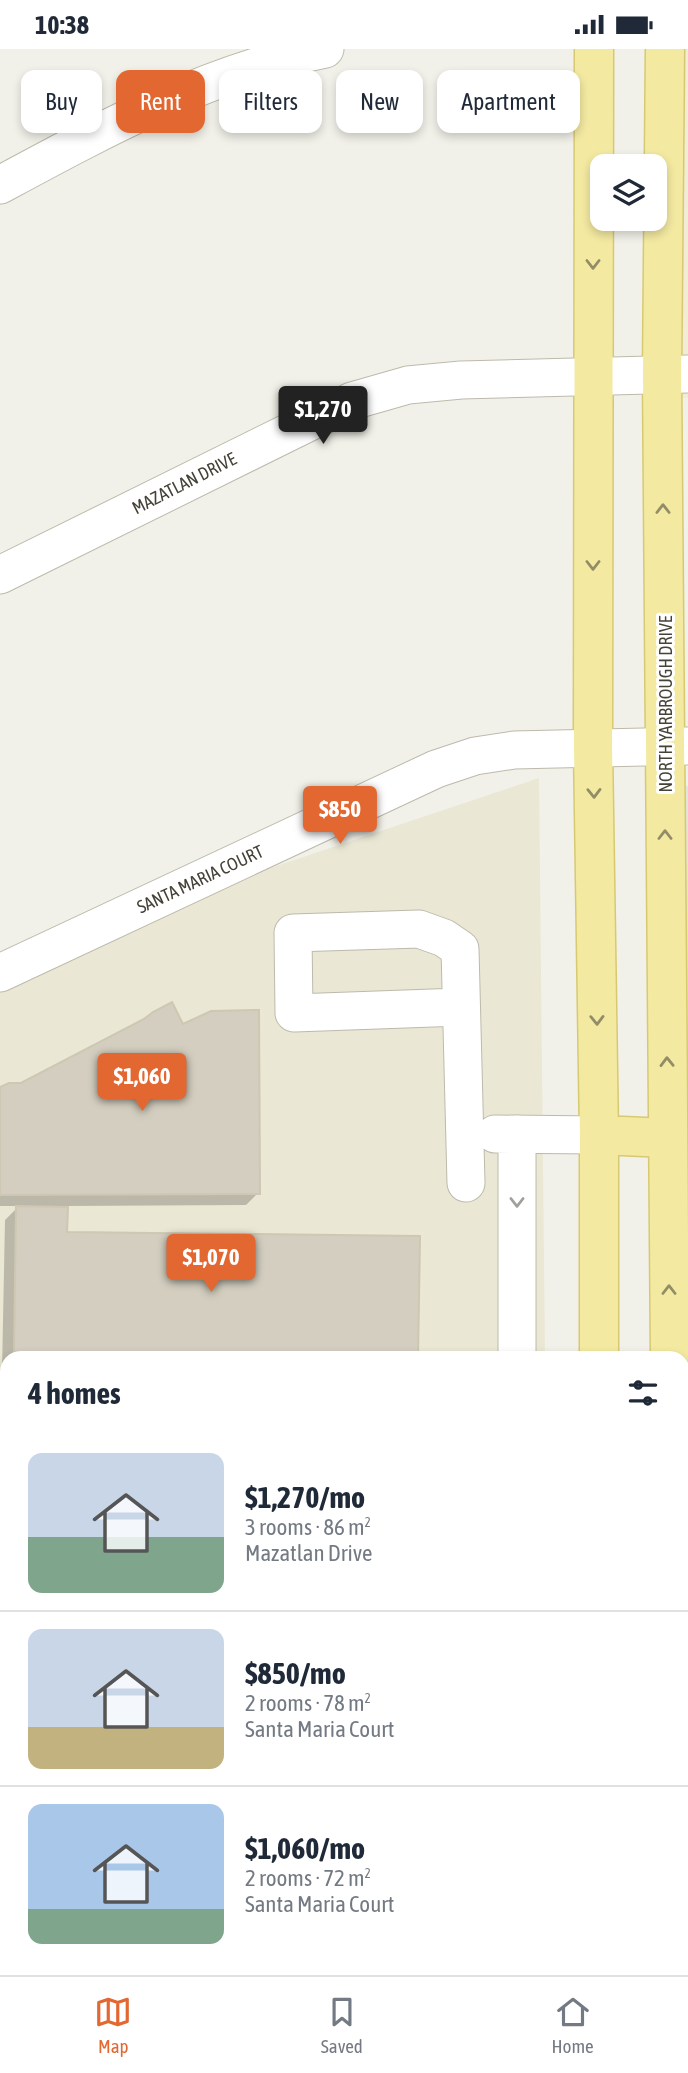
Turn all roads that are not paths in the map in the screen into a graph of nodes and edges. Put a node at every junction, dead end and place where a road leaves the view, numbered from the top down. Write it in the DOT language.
graph roads {
  1 [pos="326,49"];
  2 [pos="594,49"];
  3 [pos="665,49"];
  4 [pos="0,185"];
  5 [pos="675,374"];
  6 [pos="592,375"];
  7 [pos="676,558"];
  8 [pos="0,575"];
  9 [pos="593,747"];
  10 [pos="677,747"];
  11 [pos="0,973"];
  12 [pos="461,1007"];
  13 [pos="517,1134"];
  14 [pos="599,1135"];
  15 [pos="466,1136"];
  16 [pos="668,1138"];
  17 [pos="466,1183"];
  18 [pos="517,1351"];
  19 [pos="599,1351"];
  20 [pos="670,1351"];
  1 -- 4 [label="street"];
  2 -- 6 [label="main road, one-way"];
  3 -- 5 [label="main road, NORTH YARBROUGH DRIVE"];
  5 -- 6 [label="street, MAZATLAN DRIVE"];
  7 -- 5 [label="main road, NORTH YARBROUGH DRIVE, one-way"];
  6 -- 8 [label="street, MAZATLAN DRIVE"];
  6 -- 9 [label="main road, one-way"];
  7 -- 10 [label="main road, NORTH YARBROUGH DRIVE"];
  9 -- 10 [label="street, SANTA MARIA COURT"];
  9 -- 11 [label="street, SANTA MARIA COURT"];
  9 -- 14 [label="main road, one-way"];
  16 -- 10 [label="main road, NORTH YARBROUGH DRIVE, one-way"];
  12 -- 12 [label="street"];
  12 -- 15 [label="street"];
  13 -- 14 [label="street"];
  13 -- 15 [label="street"];
  13 -- 18 [label="street, one-way"];
  14 -- 16 [label="main road"];
  14 -- 19 [label="main road"];
  15 -- 17 [label="street"];
  20 -- 16 [label="main road, NORTH YARBROUGH DRIVE, one-way"];
}
